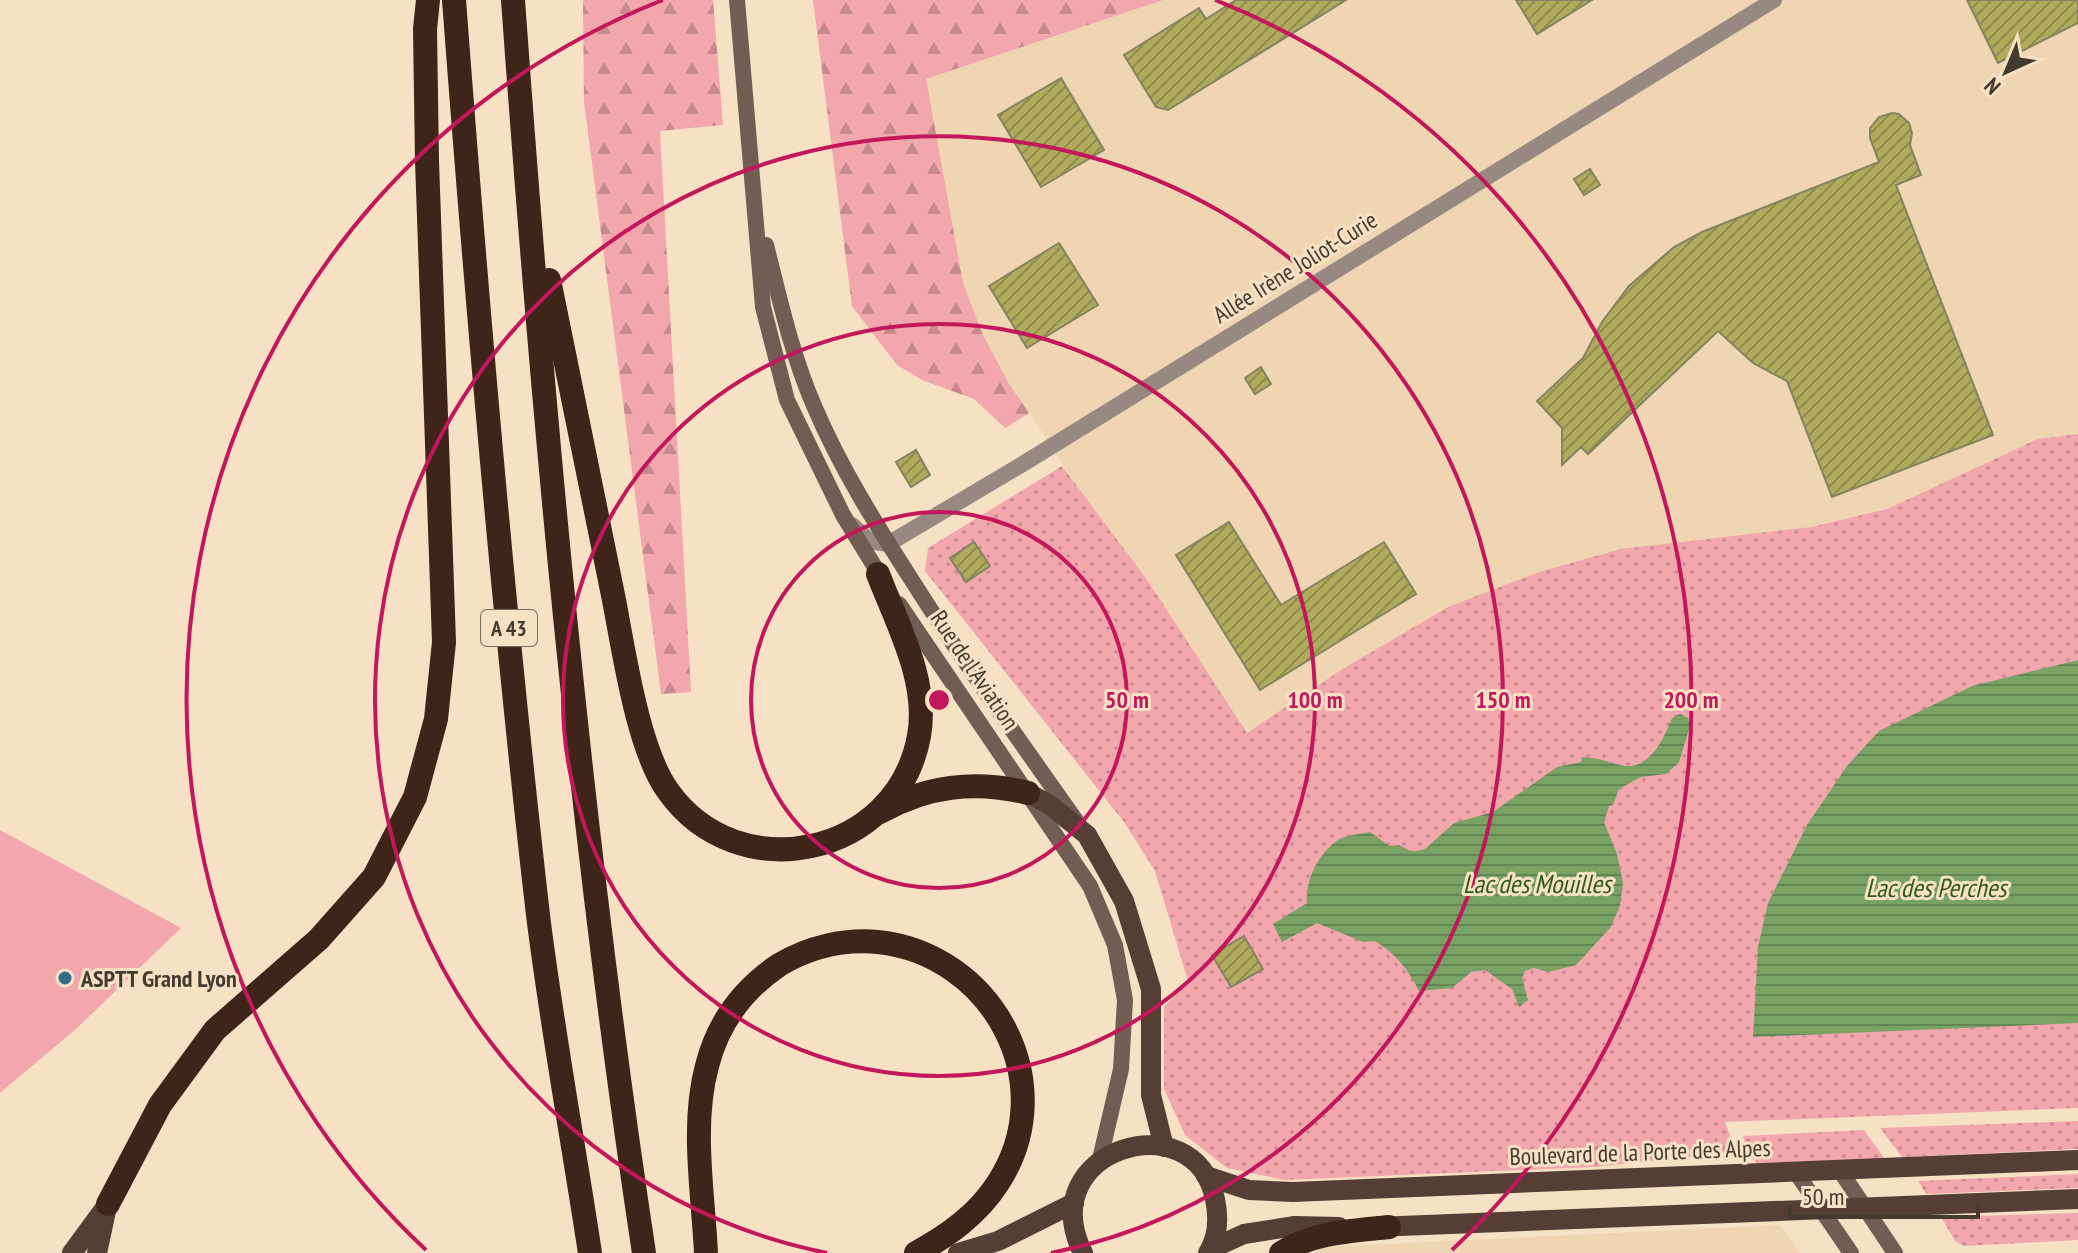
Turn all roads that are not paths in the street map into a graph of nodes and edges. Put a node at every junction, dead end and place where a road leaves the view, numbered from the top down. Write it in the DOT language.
graph roads {
  1 [pos="428,0"];
  2 [pos="454,0"];
  3 [pos="513,0"];
  4 [pos="737,0"];
  5 [pos="1774,0"];
  6 [pos="524,160"];
  7 [pos="756,209"];
  8 [pos="843,515"];
  9 [pos="888,544"];
  10 [pos="878,574"];
  11 [pos="1028,793"];
  12 [pos="877,814"];
  13 [pos="1087,835"];
  14 [pos="1164,1147"];
  15 [pos="1100,1159"];
  16 [pos="2078,1160"];
  17 [pos="1839,1169"];
  18 [pos="1795,1171"];
  19 [pos="1206,1176"];
  20 [pos="2078,1199"];
  21 [pos="1074,1203"];
  22 [pos="108,1204"];
  23 [pos="1865,1208"];
  24 [pos="1820,1209"];
  25 [pos="1389,1227"];
  26 [pos="1210,1251"];
  27 [pos="72,1253"];
  28 [pos="97,1253"];
  29 [pos="590,1253"];
  30 [pos="644,1253"];
  31 [pos="706,1253"];
  32 [pos="916,1253"];
  33 [pos="958,1253"];
  34 [pos="1083,1253"];
  35 [pos="1281,1253"];
  36 [pos="1851,1253"];
  37 [pos="1895,1253"];
  1 -- 22 [label="highway"];
  2 -- 29 [label="highway, A 43"];
  3 -- 6 [label="highway, A 43"];
  4 -- 7 [label="street, Rue de l'Aviation"];
  5 -- 9 [label="street, Allée Irène Joliot-Curie"];
  6 -- 12 [label="highway"];
  6 -- 30 [label="highway, A 43"];
  7 -- 8 [label="street, Rue de l'Aviation"];
  7 -- 9 [label="street, Rue de l'Aviation"];
  8 -- 9 [label="street"];
  8 -- 10 [label="street, Rue de l'Aviation"];
  9 -- 13 [label="street, Rue de l'Aviation"];
  10 -- 11 [label="street, Rue de l'Aviation"];
  10 -- 12 [label="highway"];
  11 -- 12 [label="highway"];
  11 -- 13 [label="main road"];
  11 -- 15 [label="street, Rue de l'Aviation"];
  13 -- 14 [label="main road, Rue de l'Aviation"];
  14 -- 15 [label="main road"];
  14 -- 19 [label="main road, Boulevard de la Porte des Alpes"];
  15 -- 21 [label="main road"];
  16 -- 17 [label="main road, Boulevard de la Porte des Alpes"];
  17 -- 18 [label="main road, Boulevard de la Porte des Alpes"];
  17 -- 23 [label="street"];
  18 -- 19 [label="main road, Boulevard de la Porte des Alpes"];
  18 -- 24 [label="street"];
  19 -- 26 [label="main road"];
  20 -- 23 [label="main road"];
  21 -- 33 [label="main road"];
  21 -- 34 [label="main road"];
  22 -- 27 [label="main road"];
  22 -- 28 [label="main road"];
  23 -- 24 [label="main road"];
  23 -- 37 [label="street"];
  24 -- 25 [label="main road"];
  24 -- 36 [label="street"];
  25 -- 26 [label="main road"];
  25 -- 35 [label="highway"];
  31 -- 32 [label="highway"];
}
